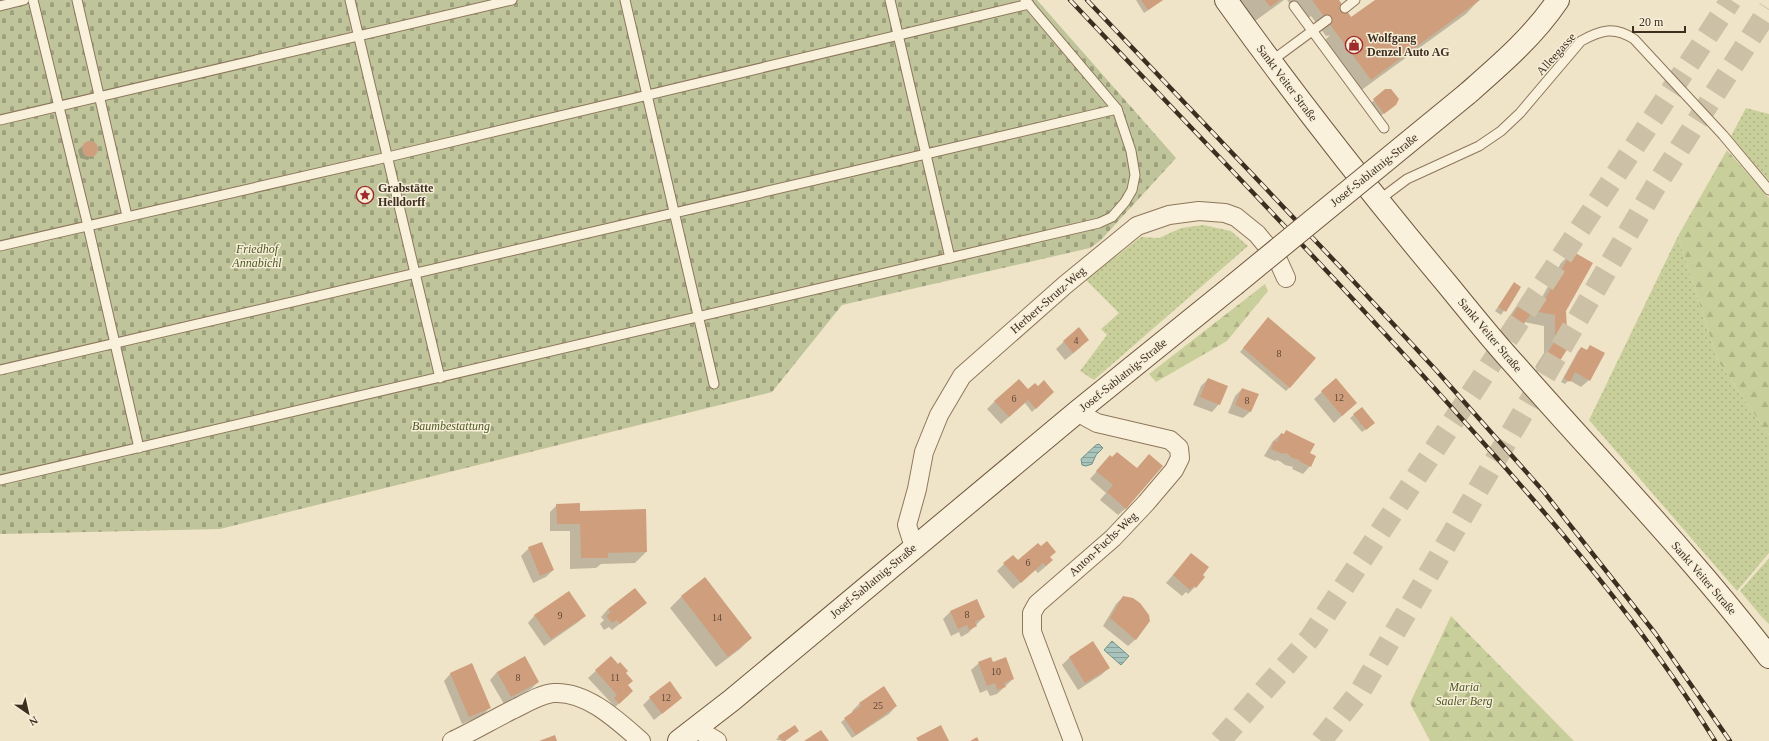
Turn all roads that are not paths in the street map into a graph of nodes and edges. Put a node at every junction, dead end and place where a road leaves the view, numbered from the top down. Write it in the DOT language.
graph roads {
  1 [pos="24,0"];
  2 [pos="33,0"];
  3 [pos="77,0"];
  4 [pos="350,0"];
  5 [pos="512,0"];
  6 [pos="625,0"];
  7 [pos="890,0"];
  8 [pos="1226,0"];
  9 [pos="1355,0"];
  10 [pos="1558,0"];
  11 [pos="1027,2"];
  12 [pos="0,6"];
  13 [pos="1294,6"];
  14 [pos="1345,8"];
  15 [pos="1327,20"];
  16 [pos="1312,32"];
  17 [pos="898,35"];
  18 [pos="359,36"];
  19 [pos="1270,62"];
  20 [pos="647,95"];
  21 [pos="100,96"];
  22 [pos="58,106"];
  23 [pos="1117,109"];
  24 [pos="0,120"];
  25 [pos="1384,128"];
  26 [pos="925,154"];
  27 [pos="388,157"];
  28 [pos="1769,190"];
  29 [pos="1378,201"];
  30 [pos="675,212"];
  31 [pos="127,216"];
  32 [pos="88,226"];
  33 [pos="0,246"];
  34 [pos="950,258"];
  35 [pos="416,275"];
  36 [pos="1286,278"];
  37 [pos="698,316"];
  38 [pos="114,343"];
  39 [pos="0,370"];
  40 [pos="440,378"];
  41 [pos="714,384"];
  42 [pos="1077,412"];
  43 [pos="139,448"];
  44 [pos="0,480"];
  45 [pos="914,547"];
  46 [pos="1769,657"];
  47 [pos="688,735"];
  48 [pos="452,741"];
  49 [pos="641,741"];
  50 [pos="717,741"];
  51 [pos="1073,741"];
  1 -- 12 [label="lane"];
  2 -- 22 [label="lane"];
  3 -- 21 [label="lane"];
  4 -- 18 [label="lane"];
  5 -- 18 [label="lane"];
  6 -- 20 [label="lane"];
  7 -- 17 [label="lane"];
  8 -- 19 [label="main road, Sankt Veiter Straße"];
  9 -- 14 [label="lane"];
  10 -- 42 [label="main road, Josef-Sablatnig-Straße, bridge"];
  11 -- 17 [label="lane"];
  11 -- 23 [label="lane"];
  13 -- 16 [label="lane"];
  15 -- 16 [label="lane"];
  16 -- 19 [label="lane"];
  16 -- 25 [label="lane"];
  17 -- 20 [label="lane"];
  17 -- 26 [label="lane"];
  18 -- 21 [label="lane"];
  18 -- 27 [label="lane"];
  19 -- 29 [label="main road, Sankt Veiter Straße"];
  20 -- 27 [label="lane"];
  20 -- 30 [label="lane"];
  21 -- 22 [label="lane"];
  21 -- 31 [label="lane"];
  22 -- 24 [label="lane"];
  22 -- 32 [label="lane"];
  23 -- 26 [label="lane"];
  23 -- 34 [label="lane"];
  26 -- 30 [label="lane"];
  26 -- 34 [label="lane"];
  27 -- 31 [label="lane"];
  27 -- 35 [label="lane"];
  28 -- 29 [label="lane, Alleegasse"];
  29 -- 46 [label="main road, Sankt Veiter Straße"];
  30 -- 35 [label="lane"];
  30 -- 37 [label="lane"];
  31 -- 32 [label="lane"];
  32 -- 33 [label="lane"];
  32 -- 38 [label="lane"];
  34 -- 37 [label="lane"];
  35 -- 38 [label="lane"];
  35 -- 40 [label="lane"];
  36 -- 45 [label="street, Herbert-Strutz-Weg"];
  37 -- 40 [label="lane"];
  37 -- 41 [label="lane"];
  38 -- 39 [label="lane"];
  38 -- 43 [label="lane"];
  40 -- 43 [label="lane"];
  42 -- 45 [label="main road, Josef-Sablatnig-Straße"];
  42 -- 51 [label="street, Anton-Fuchs-Weg"];
  43 -- 44 [label="lane"];
  45 -- 47 [label="main road, Josef-Sablatnig-Straße"];
  47 -- 50 [label="street"];
  48 -- 49 [label="street"];
}
